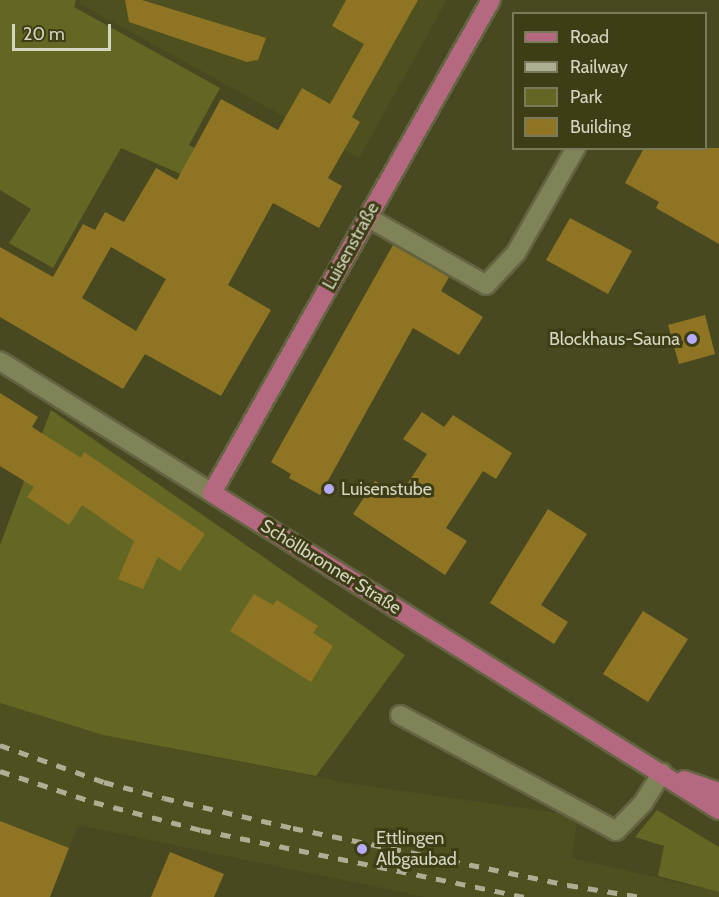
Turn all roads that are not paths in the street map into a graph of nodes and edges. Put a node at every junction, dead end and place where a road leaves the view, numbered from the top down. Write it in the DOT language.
graph roads {
  1 [pos="491,0"];
  2 [pos="575,150"];
  3 [pos="367,217"];
  4 [pos="0,361"];
  5 [pos="212,493"];
  6 [pos="399,715"];
  7 [pos="662,773"];
  8 [pos="719,792"];
  9 [pos="719,810"];
  1 -- 3 [label="main road, Luisenstraße"];
  2 -- 3 [label="street"];
  3 -- 5 [label="main road, Luisenstraße"];
  4 -- 5 [label="street, Schöllbronner Straße"];
  5 -- 7 [label="main road, Schöllbronner Straße"];
  6 -- 7 [label="street"];
  7 -- 8 [label="main road, Schöllbronner Straße"];
  7 -- 9 [label="main road, Schöllbronner Straße"];
}
